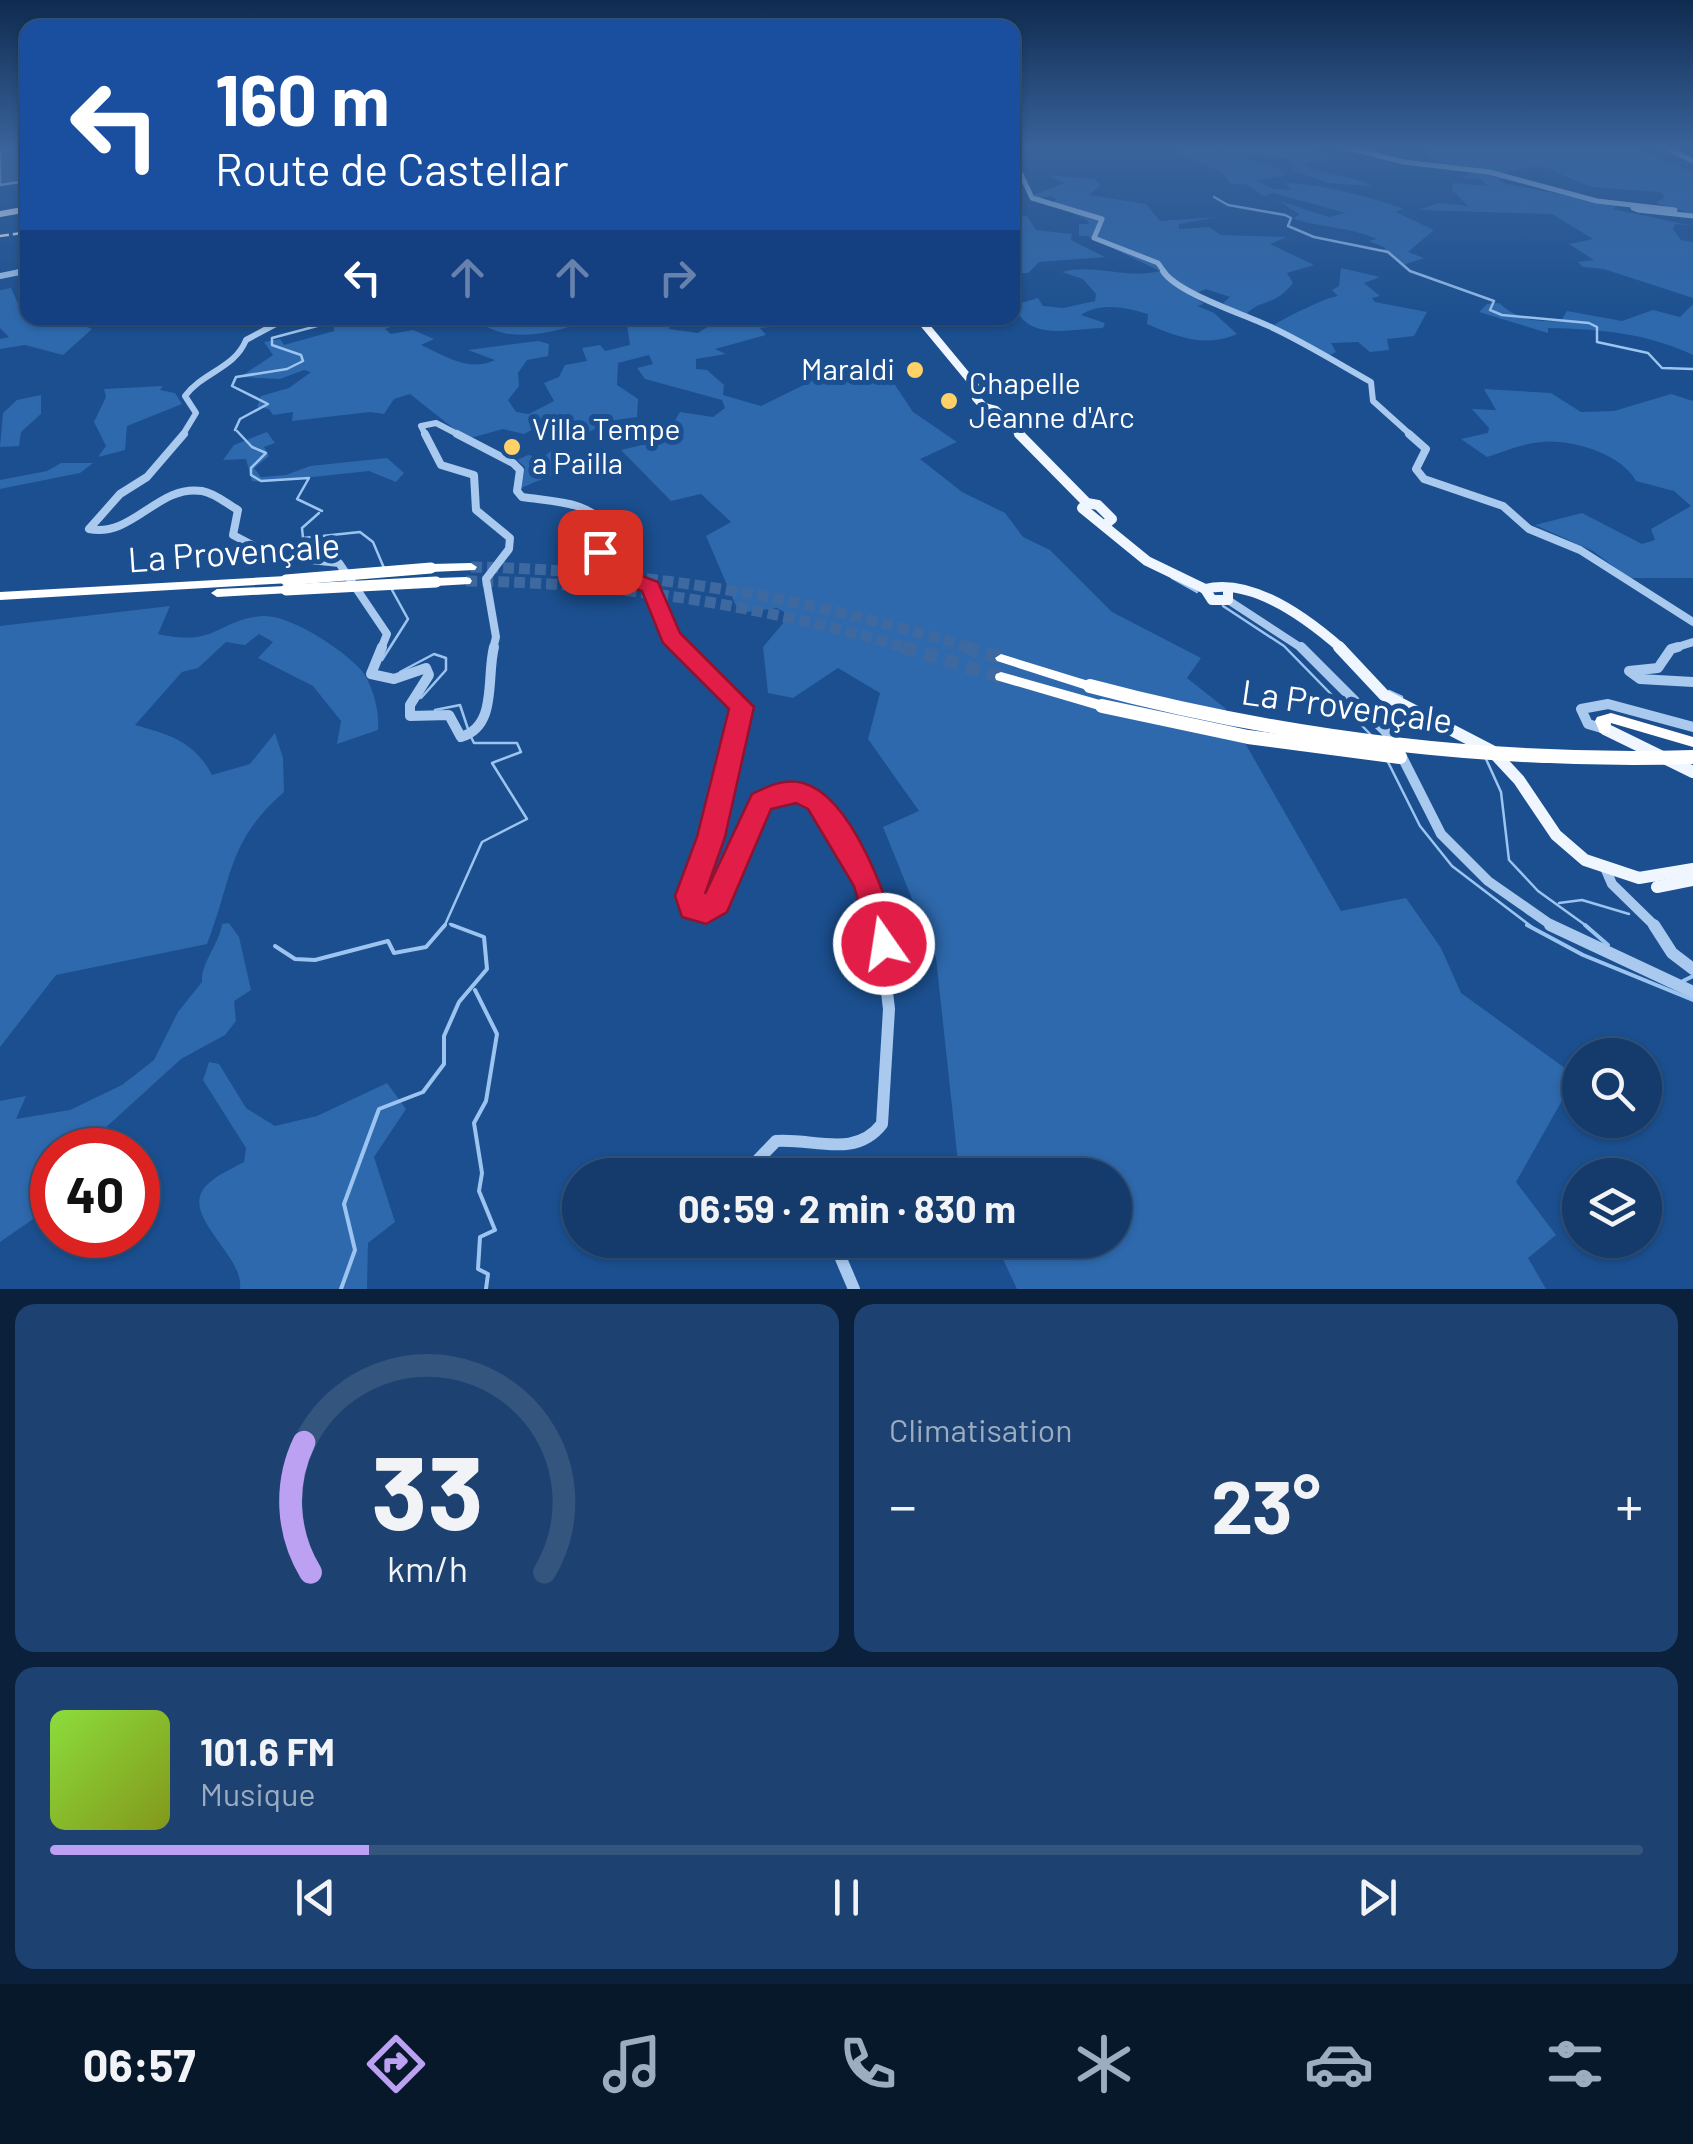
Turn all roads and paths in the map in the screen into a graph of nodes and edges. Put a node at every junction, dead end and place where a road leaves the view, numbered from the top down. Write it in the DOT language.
graph roads {
  1 [pos="1063,207"];
  2 [pos="1650,207"];
  3 [pos="1693,216"];
  4 [pos="273,325"];
  5 [pos="925,325"];
  6 [pos="472,566"];
  7 [pos="466,581"];
  8 [pos="286,585"];
  9 [pos="1228,595"];
  10 [pos="0,599"];
  11 [pos="1693,622"];
  12 [pos="1693,642"];
  13 [pos="1001,658"];
  14 [pos="1001,678"];
  15 [pos="1693,682"];
  16 [pos="1693,727"];
  17 [pos="1605,729"];
  18 [pos="471,735"];
  19 [pos="1693,742"];
  20 [pos="1693,757"];
  21 [pos="1693,769"];
  22 [pos="1693,869"];
  23 [pos="1610,879"];
  24 [pos="1693,880"];
  25 [pos="1693,969"];
  26 [pos="1693,992"];
  27 [pos="760,1158"];
  28 [pos="841,1258"];
  29 [pos="854,1289"];
  1 -- 11 [label="street"];
  2 -- 3 [label="street"];
  4 -- 18 [label="street"];
  5 -- 9 [label="main road"];
  6 -- 8 [label="highway, La Provençale, bridge"];
  7 -- 8 [label="highway, La Provençale, bridge"];
  8 -- 10 [label="highway, La Provençale"];
  9 -- 23 [label="main road"];
  9 -- 26 [label="street"];
  12 -- 15 [label="street"];
  13 -- 20 [label="highway, La Provençale, bridge"];
  14 -- 21 [label="highway, La Provençale, bridge"];
  16 -- 17 [label="street"];
  17 -- 19 [label="highway"];
  17 -- 21 [label="main road"];
  18 -- 27 [label="street"];
  22 -- 23 [label="main road"];
  23 -- 24 [label="main road"];
  23 -- 25 [label="street"];
  28 -- 29 [label="street"];
}
